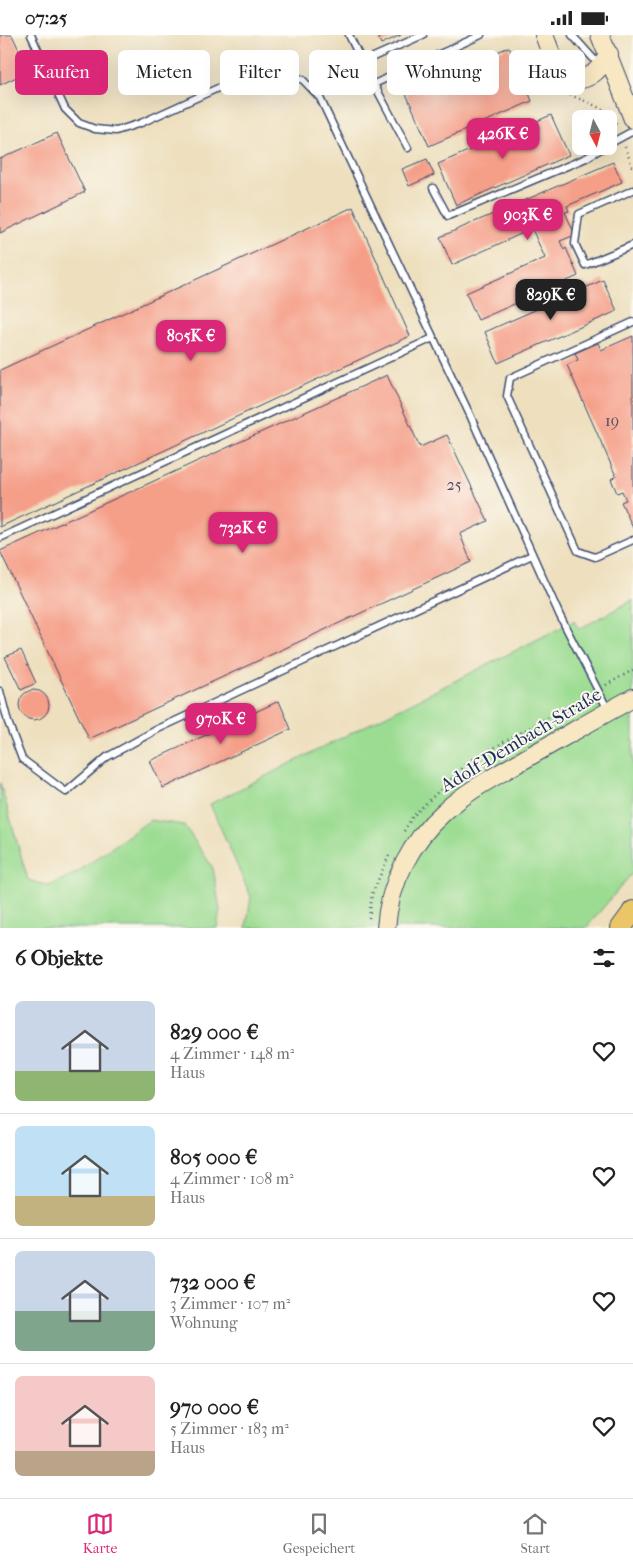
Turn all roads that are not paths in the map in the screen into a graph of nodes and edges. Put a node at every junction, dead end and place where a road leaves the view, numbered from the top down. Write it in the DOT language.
graph roads {
  1 [pos="31,35"];
  2 [pos="349,35"];
  3 [pos="423,35"];
  4 [pos="481,35"];
  5 [pos="544,35"];
  6 [pos="572,35"];
  7 [pos="600,35"];
  8 [pos="601,65"];
  9 [pos="624,97"];
  10 [pos="633,119"];
  11 [pos="633,131"];
  12 [pos="618,139"];
  13 [pos="408,148"];
  14 [pos="591,155"];
  15 [pos="433,189"];
  16 [pos="632,193"];
  17 [pos="633,245"];
  18 [pos="633,323"];
  19 [pos="434,338"];
  20 [pos="0,537"];
  21 [pos="633,540"];
  22 [pos="532,555"];
  23 [pos="0,691"];
  24 [pos="633,698"];
  25 [pos="609,711"];
  26 [pos="386,928"];
  1 -- 19 [label="lane"];
  2 -- 3 [label="lane"];
  4 -- 13 [label="lane"];
  5 -- 8 [label="main road"];
  6 -- 8 [label="lane"];
  7 -- 8 [label="main road"];
  8 -- 9 [label="main road"];
  8 -- 9 [label="main road"];
  9 -- 10 [label="main road"];
  11 -- 12 [label="lane"];
  14 -- 15 [label="lane"];
  16 -- 17 [label="lane"];
  18 -- 21 [label="lane"];
  19 -- 20 [label="lane"];
  19 -- 22 [label="lane"];
  22 -- 23 [label="lane"];
  22 -- 25 [label="lane"];
  24 -- 25 [label="main road, Adolf-Dembach-Straße"];
  25 -- 26 [label="main road, Adolf-Dembach-Straße"];
}
